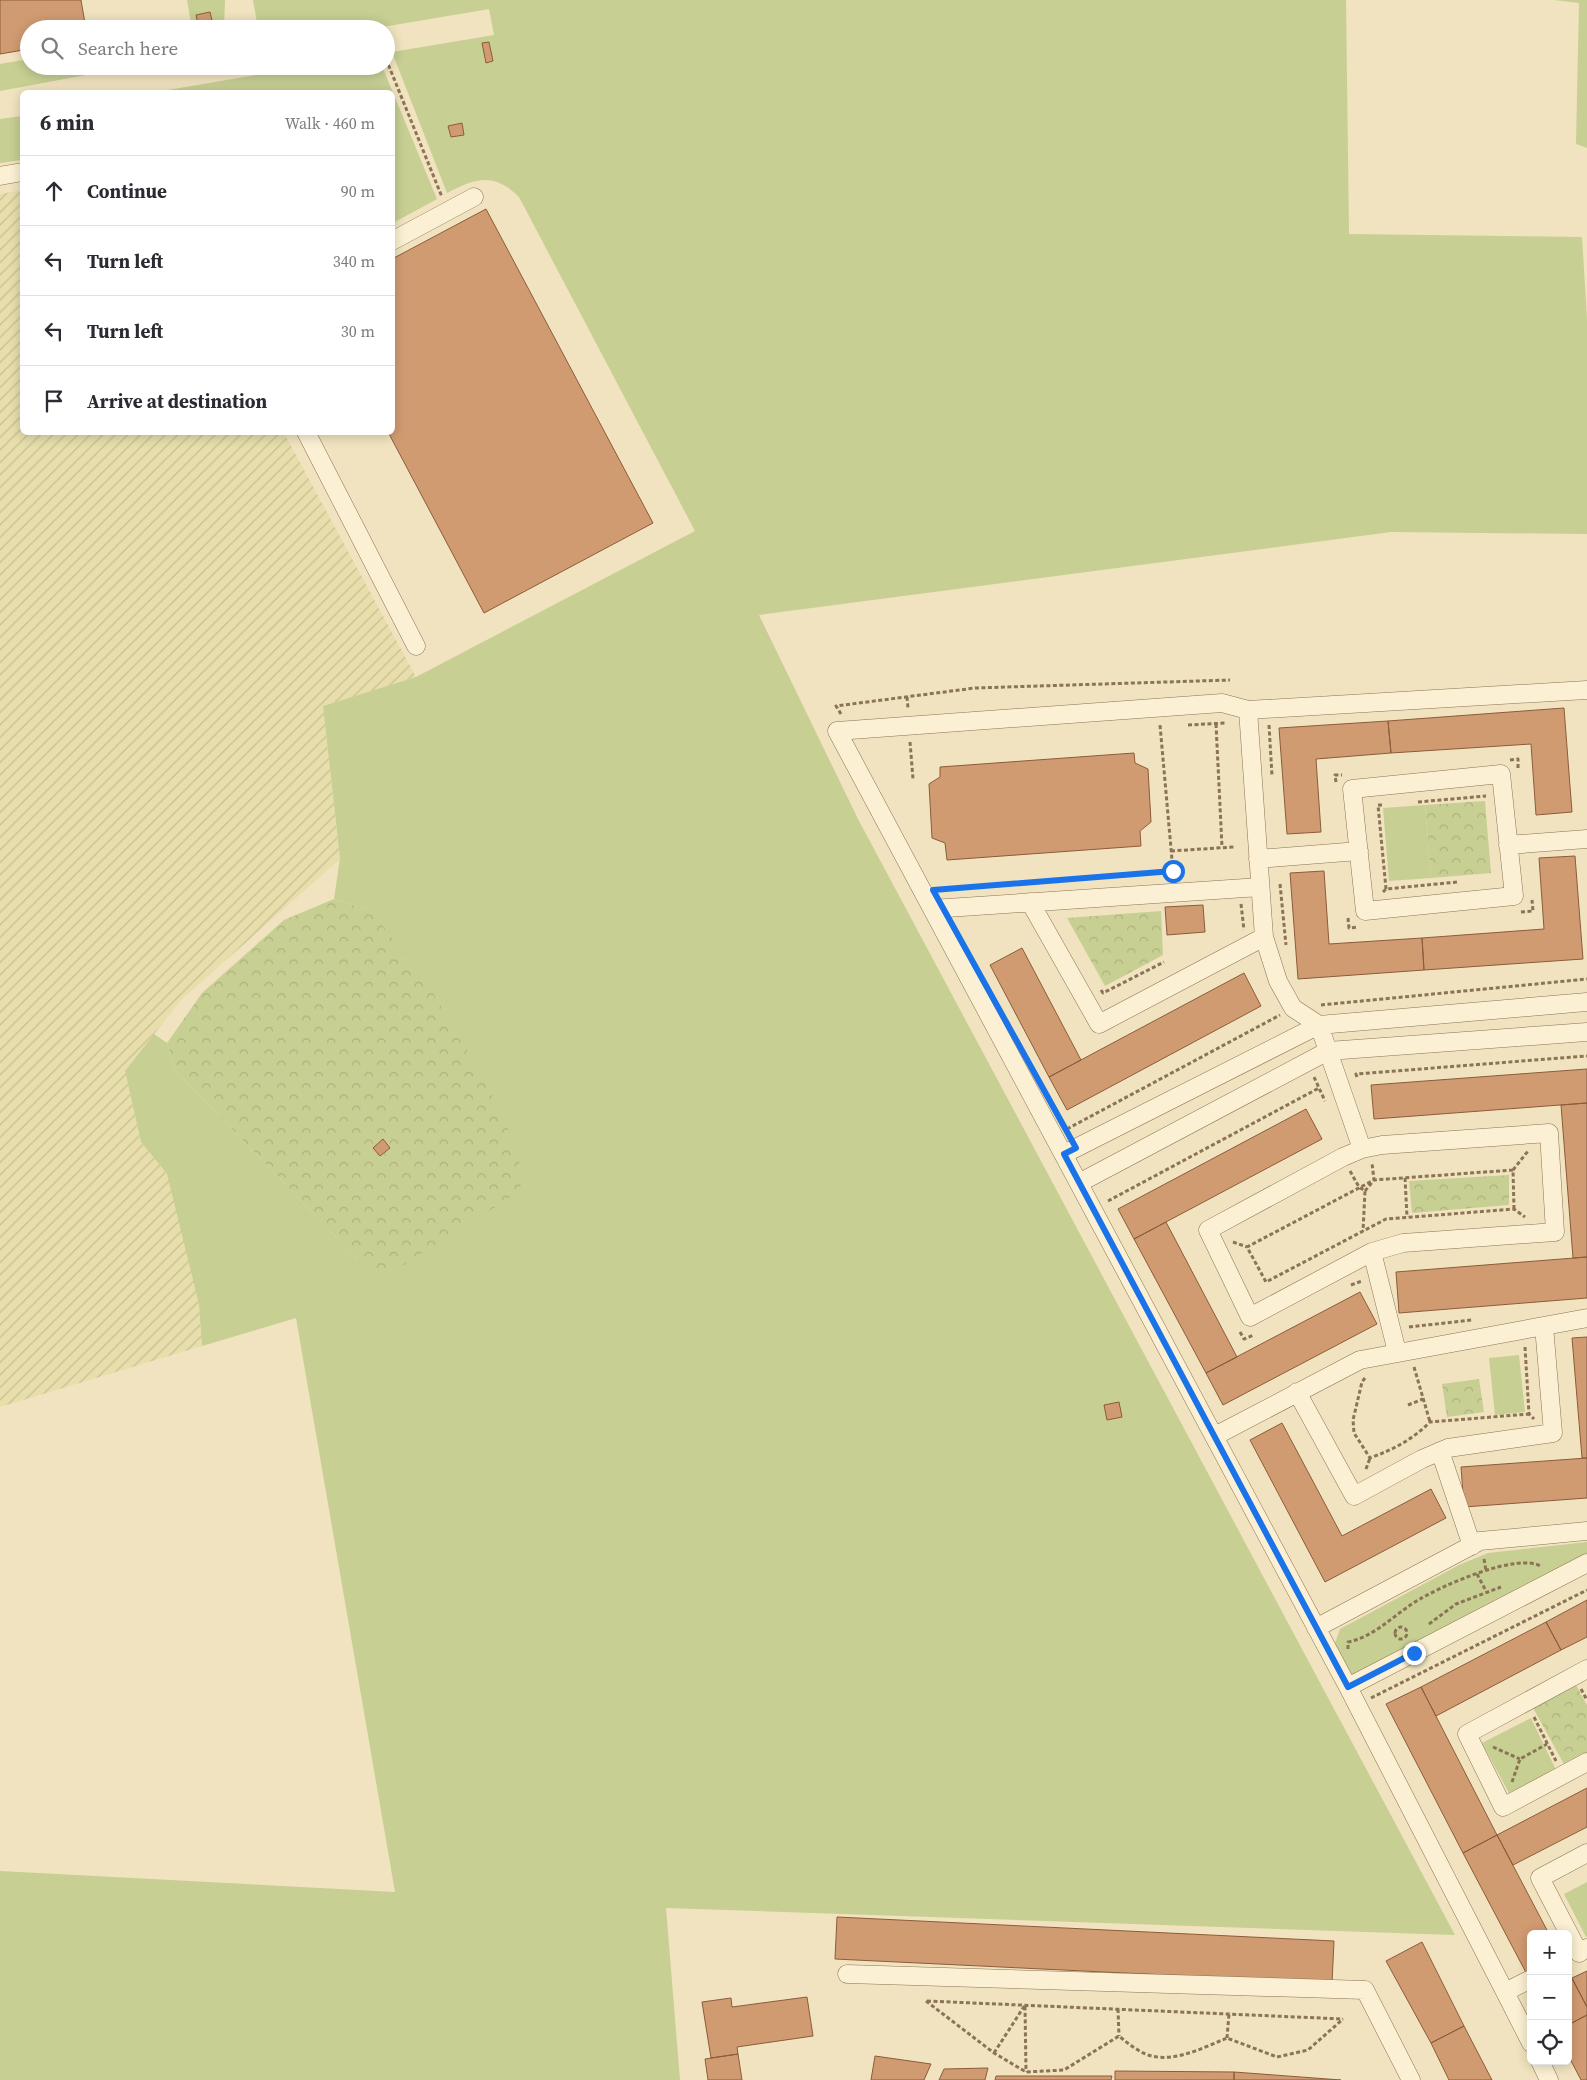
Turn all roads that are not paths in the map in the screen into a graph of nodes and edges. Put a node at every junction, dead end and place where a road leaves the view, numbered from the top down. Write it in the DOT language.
graph roads {
  1 [pos="20,172"];
  2 [pos="0,176"];
  3 [pos="474,197"];
  4 [pos="395,239"];
  5 [pos="308,435"];
  6 [pos="416,646"];
  7 [pos="1587,690"];
  8 [pos="1248,710"];
  9 [pos="1587,839"];
  10 [pos="1508,845"];
  11 [pos="1359,851"];
  12 [pos="1258,859"];
  13 [pos="1260,887"];
  14 [pos="1030,902"];
  15 [pos="932,909"];
  16 [pos="1264,937"];
  17 [pos="1587,1002"];
  18 [pos="1319,1025"];
  19 [pos="1587,1032"];
  20 [pos="1328,1052"];
  21 [pos="1366,1148"];
  22 [pos="1070,1151"];
  23 [pos="1079,1183"];
  24 [pos="1372,1252"];
  25 [pos="1587,1318"];
  26 [pos="1544,1326"];
  27 [pos="1397,1352"];
  28 [pos="1297,1392"];
  29 [pos="1215,1436"];
  30 [pos="1440,1451"];
  31 [pos="1587,1531"];
  32 [pos="1472,1546"];
  33 [pos="1587,1563"];
  34 [pos="1316,1628"];
  35 [pos="1587,1669"];
  36 [pos="1348,1687"];
  37 [pos="1587,1762"];
  38 [pos="1587,1854"];
  39 [pos="1578,1953"];
  40 [pos="847,1974"];
  41 [pos="1527,1981"];
  42 [pos="1505,1992"];
  43 [pos="1527,2035"];
  44 [pos="1542,2065"];
  45 [pos="1411,2080"];
  46 [pos="1549,2080"];
  1 -- 2 [label="lane"];
  3 -- 4 [label="lane"];
  5 -- 6 [label="lane"];
  7 -- 8 [label="lane"];
  8 -- 12 [label="lane"];
  8 -- 15 [label="lane"];
  9 -- 10 [label="lane"];
  10 -- 11 [label="lane"];
  10 -- 11 [label="lane"];
  11 -- 12 [label="lane"];
  12 -- 13 [label="lane"];
  13 -- 14 [label="lane"];
  13 -- 16 [label="lane"];
  14 -- 15 [label="lane"];
  14 -- 16 [label="lane"];
  15 -- 22 [label="lane"];
  16 -- 18 [label="lane"];
  17 -- 18 [label="lane"];
  18 -- 20 [label="lane"];
  18 -- 22 [label="lane"];
  19 -- 20 [label="lane"];
  20 -- 21 [label="lane"];
  20 -- 23 [label="lane"];
  21 -- 24 [label="lane"];
  21 -- 24 [label="lane"];
  22 -- 23 [label="lane"];
  23 -- 29 [label="lane"];
  24 -- 27 [label="lane"];
  25 -- 26 [label="lane"];
  26 -- 27 [label="lane"];
  26 -- 30 [label="lane"];
  27 -- 28 [label="lane"];
  28 -- 29 [label="lane"];
  28 -- 30 [label="lane"];
  29 -- 34 [label="lane"];
  30 -- 32 [label="lane"];
  31 -- 32 [label="lane"];
  32 -- 34 [label="lane"];
  33 -- 36 [label="lane"];
  34 -- 36 [label="lane"];
  35 -- 37 [label="lane"];
  36 -- 42 [label="lane"];
  38 -- 39 [label="lane"];
  40 -- 45 [label="lane"];
  41 -- 42 [label="lane"];
  42 -- 43 [label="lane"];
  44 -- 46 [label="lane"];
}
